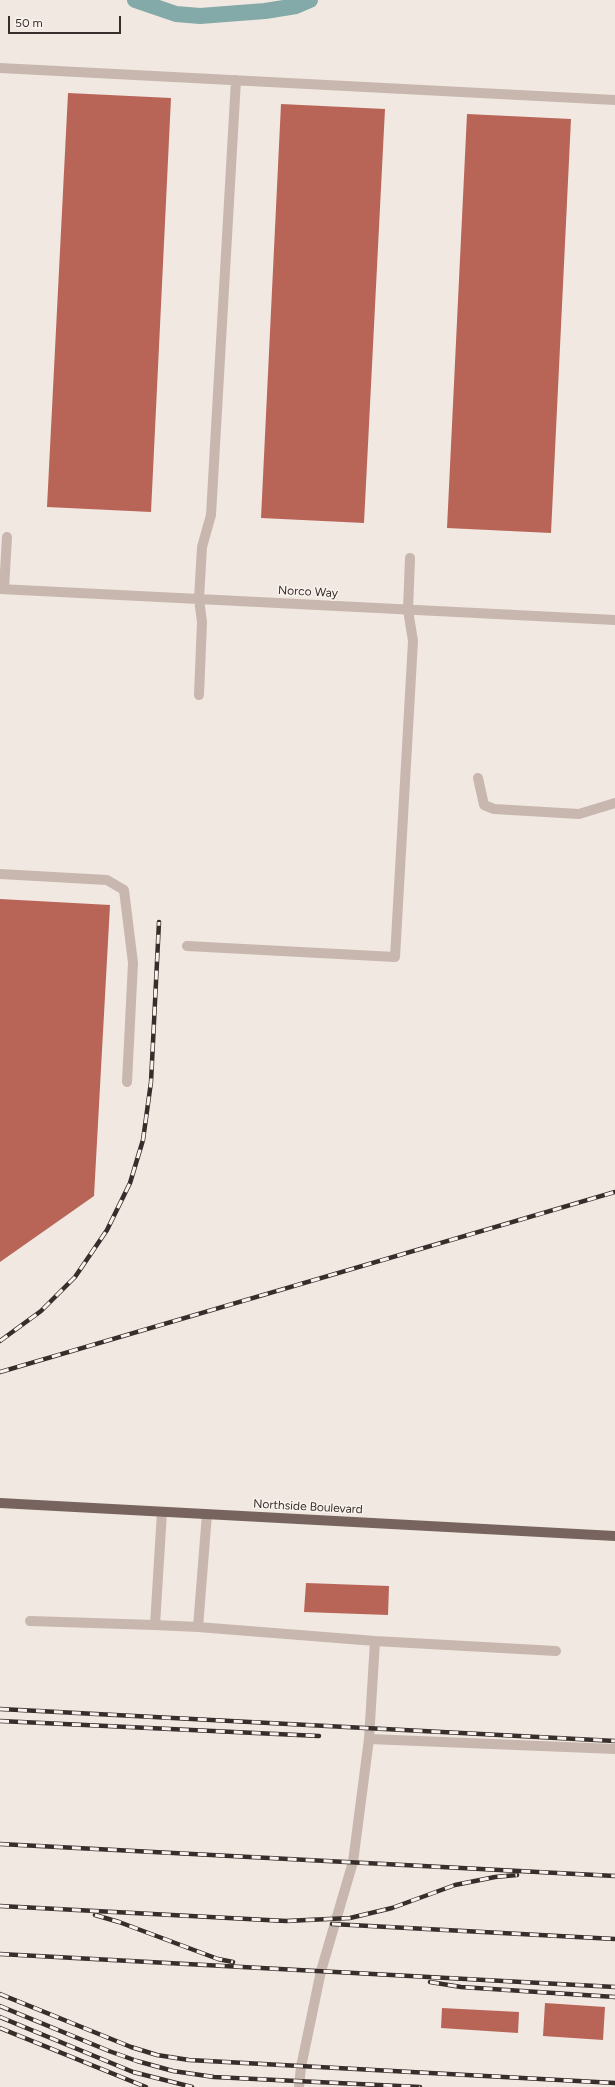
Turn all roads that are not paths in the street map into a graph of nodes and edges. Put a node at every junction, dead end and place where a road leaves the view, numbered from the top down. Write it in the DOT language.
graph roads {
  1 [pos="0,68"];
  2 [pos="236,80"];
  3 [pos="615,100"];
  4 [pos="7,537"];
  5 [pos="410,558"];
  6 [pos="2,589"];
  7 [pos="199,599"];
  8 [pos="408,610"];
  9 [pos="615,614"];
  10 [pos="615,620"];
  11 [pos="199,696"];
  12 [pos="478,778"];
  13 [pos="615,803"];
  14 [pos="0,874"];
  15 [pos="187,946"];
  16 [pos="127,1082"];
  17 [pos="0,1503"];
  18 [pos="162,1512"];
  19 [pos="207,1514"];
  20 [pos="615,1536"];
  21 [pos="30,1621"];
  22 [pos="155,1625"];
  23 [pos="198,1627"];
  24 [pos="375,1641"];
  25 [pos="556,1651"];
  26 [pos="369,1739"];
  27 [pos="615,1749"];
  28 [pos="299,2087"];
  1 -- 2 [label="street"];
  2 -- 3 [label="street"];
  2 -- 7 [label="street"];
  4 -- 6 [label="street"];
  5 -- 8 [label="street"];
  6 -- 7 [label="street, Norco Way"];
  7 -- 8 [label="street, Norco Way"];
  7 -- 11 [label="street"];
  8 -- 10 [label="street, Norco Way"];
  8 -- 15 [label="street"];
  9 -- 10 [label="street"];
  12 -- 13 [label="street"];
  14 -- 16 [label="street"];
  17 -- 18 [label="main road, Northside Boulevard"];
  18 -- 19 [label="main road, Northside Boulevard"];
  18 -- 22 [label="street"];
  19 -- 20 [label="main road, Northside Boulevard"];
  19 -- 23 [label="street"];
  21 -- 22 [label="street"];
  22 -- 23 [label="street"];
  23 -- 24 [label="street"];
  24 -- 25 [label="street"];
  24 -- 26 [label="street"];
  26 -- 27 [label="street"];
  26 -- 28 [label="street"];
}
